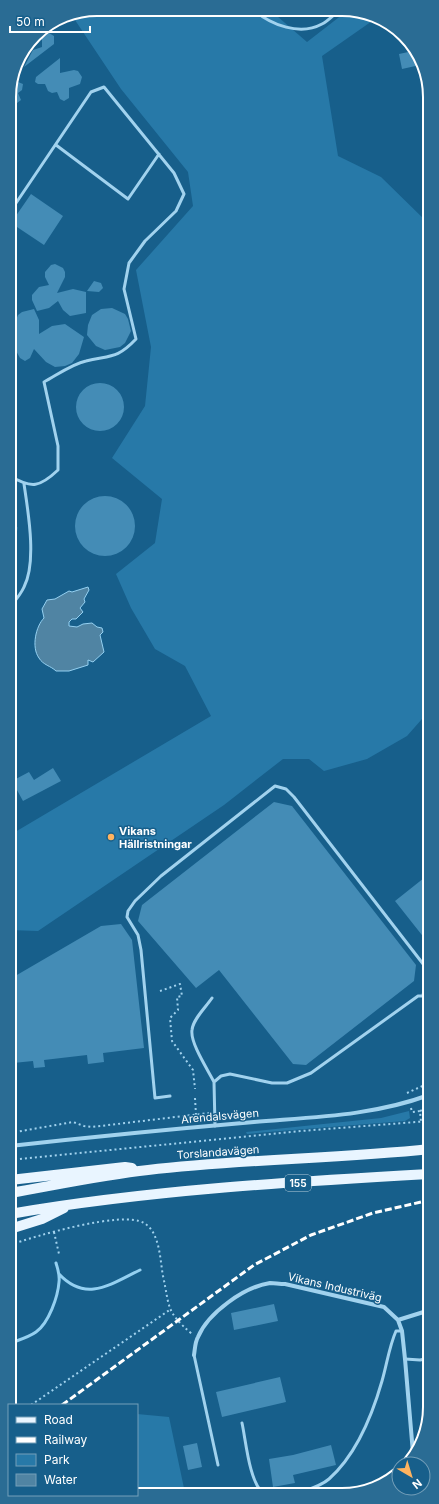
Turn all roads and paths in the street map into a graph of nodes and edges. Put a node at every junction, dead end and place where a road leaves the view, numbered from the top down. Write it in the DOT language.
graph roads {
  1 [pos="264,16"];
  2 [pos="333,16"];
  3 [pos="56,145"];
  4 [pos="159,154"];
  5 [pos="16,203"];
  6 [pos="16,479"];
  7 [pos="24,484"];
  8 [pos="16,599"];
  9 [pos="423,964"];
  10 [pos="160,991"];
  11 [pos="423,996"];
  12 [pos="212,998"];
  13 [pos="214,1082"];
  14 [pos="195,1089"];
  15 [pos="170,1096"];
  16 [pos="423,1097"];
  17 [pos="195,1098"];
  18 [pos="423,1110"];
  19 [pos="420,1111"];
  20 [pos="214,1112"];
  21 [pos="196,1115"];
  22 [pos="423,1122"];
  23 [pos="215,1126"];
  24 [pos="16,1132"];
  25 [pos="16,1145"];
  26 [pos="423,1150"];
  27 [pos="16,1159"];
  28 [pos="148,1170"];
  29 [pos="423,1174"];
  30 [pos="16,1179"];
  31 [pos="16,1192"];
  32 [pos="72,1204"];
  33 [pos="16,1213"];
  34 [pos="16,1227"];
  35 [pos="54,1232"];
  36 [pos="16,1243"];
  37 [pos="59,1254"];
  38 [pos="170,1309"];
  39 [pos="423,1312"];
  40 [pos="398,1320"];
  41 [pos="402,1331"];
  42 [pos="197,1338"];
  43 [pos="194,1355"];
  44 [pos="405,1359"];
  45 [pos="423,1359"];
  46 [pos="32,1404"];
  47 [pos="242,1423"];
  48 [pos="412,1446"];
  49 [pos="218,1464"];
  50 [pos="257,1488"];
  51 [pos="313,1488"];
  1 -- 2 [label="lane"];
  3 -- 4 [label="lane"];
  3 -- 4 [label="lane"];
  3 -- 5 [label="lane"];
  4 -- 7 [label="lane"];
  6 -- 7 [label="lane"];
  7 -- 8 [label="lane"];
  9 -- 15 [label="lane"];
  10 -- 14 [label="path"];
  11 -- 13 [label="lane"];
  12 -- 13 [label="lane"];
  13 -- 20 [label="lane"];
  16 -- 23 [label="street, Arendalsvägen"];
  17 -- 21 [label="path"];
  18 -- 19 [label="path"];
  20 -- 21 [label="path"];
  20 -- 23 [label="lane"];
  21 -- 24 [label="path"];
  22 -- 27 [label="path"];
  23 -- 25 [label="street, Arendalsvägen"];
  26 -- 28 [label="main road, Torslandavägen / 155"];
  28 -- 30 [label="main road"];
  28 -- 31 [label="main road, Torslandavägen / 155"];
  29 -- 32 [label="main road, 155"];
  32 -- 33 [label="main road, 155"];
  32 -- 34 [label="main road"];
  35 -- 36 [label="path"];
  35 -- 37 [label="path"];
  35 -- 38 [label="path"];
  38 -- 42 [label="path"];
  38 -- 46 [label="path"];
  39 -- 40 [label="street"];
  40 -- 41 [label="street, Vikans Industriväg"];
  40 -- 42 [label="street, Vikans Industriväg"];
  41 -- 44 [label="street, Vikans Industriväg"];
  41 -- 51 [label="lane"];
  42 -- 43 [label="street, Vikans Industriväg"];
  43 -- 49 [label="lane, Vikans Industriväg"];
  44 -- 45 [label="lane"];
  44 -- 48 [label="street, Vikans Industriväg"];
  47 -- 50 [label="lane"];
}
